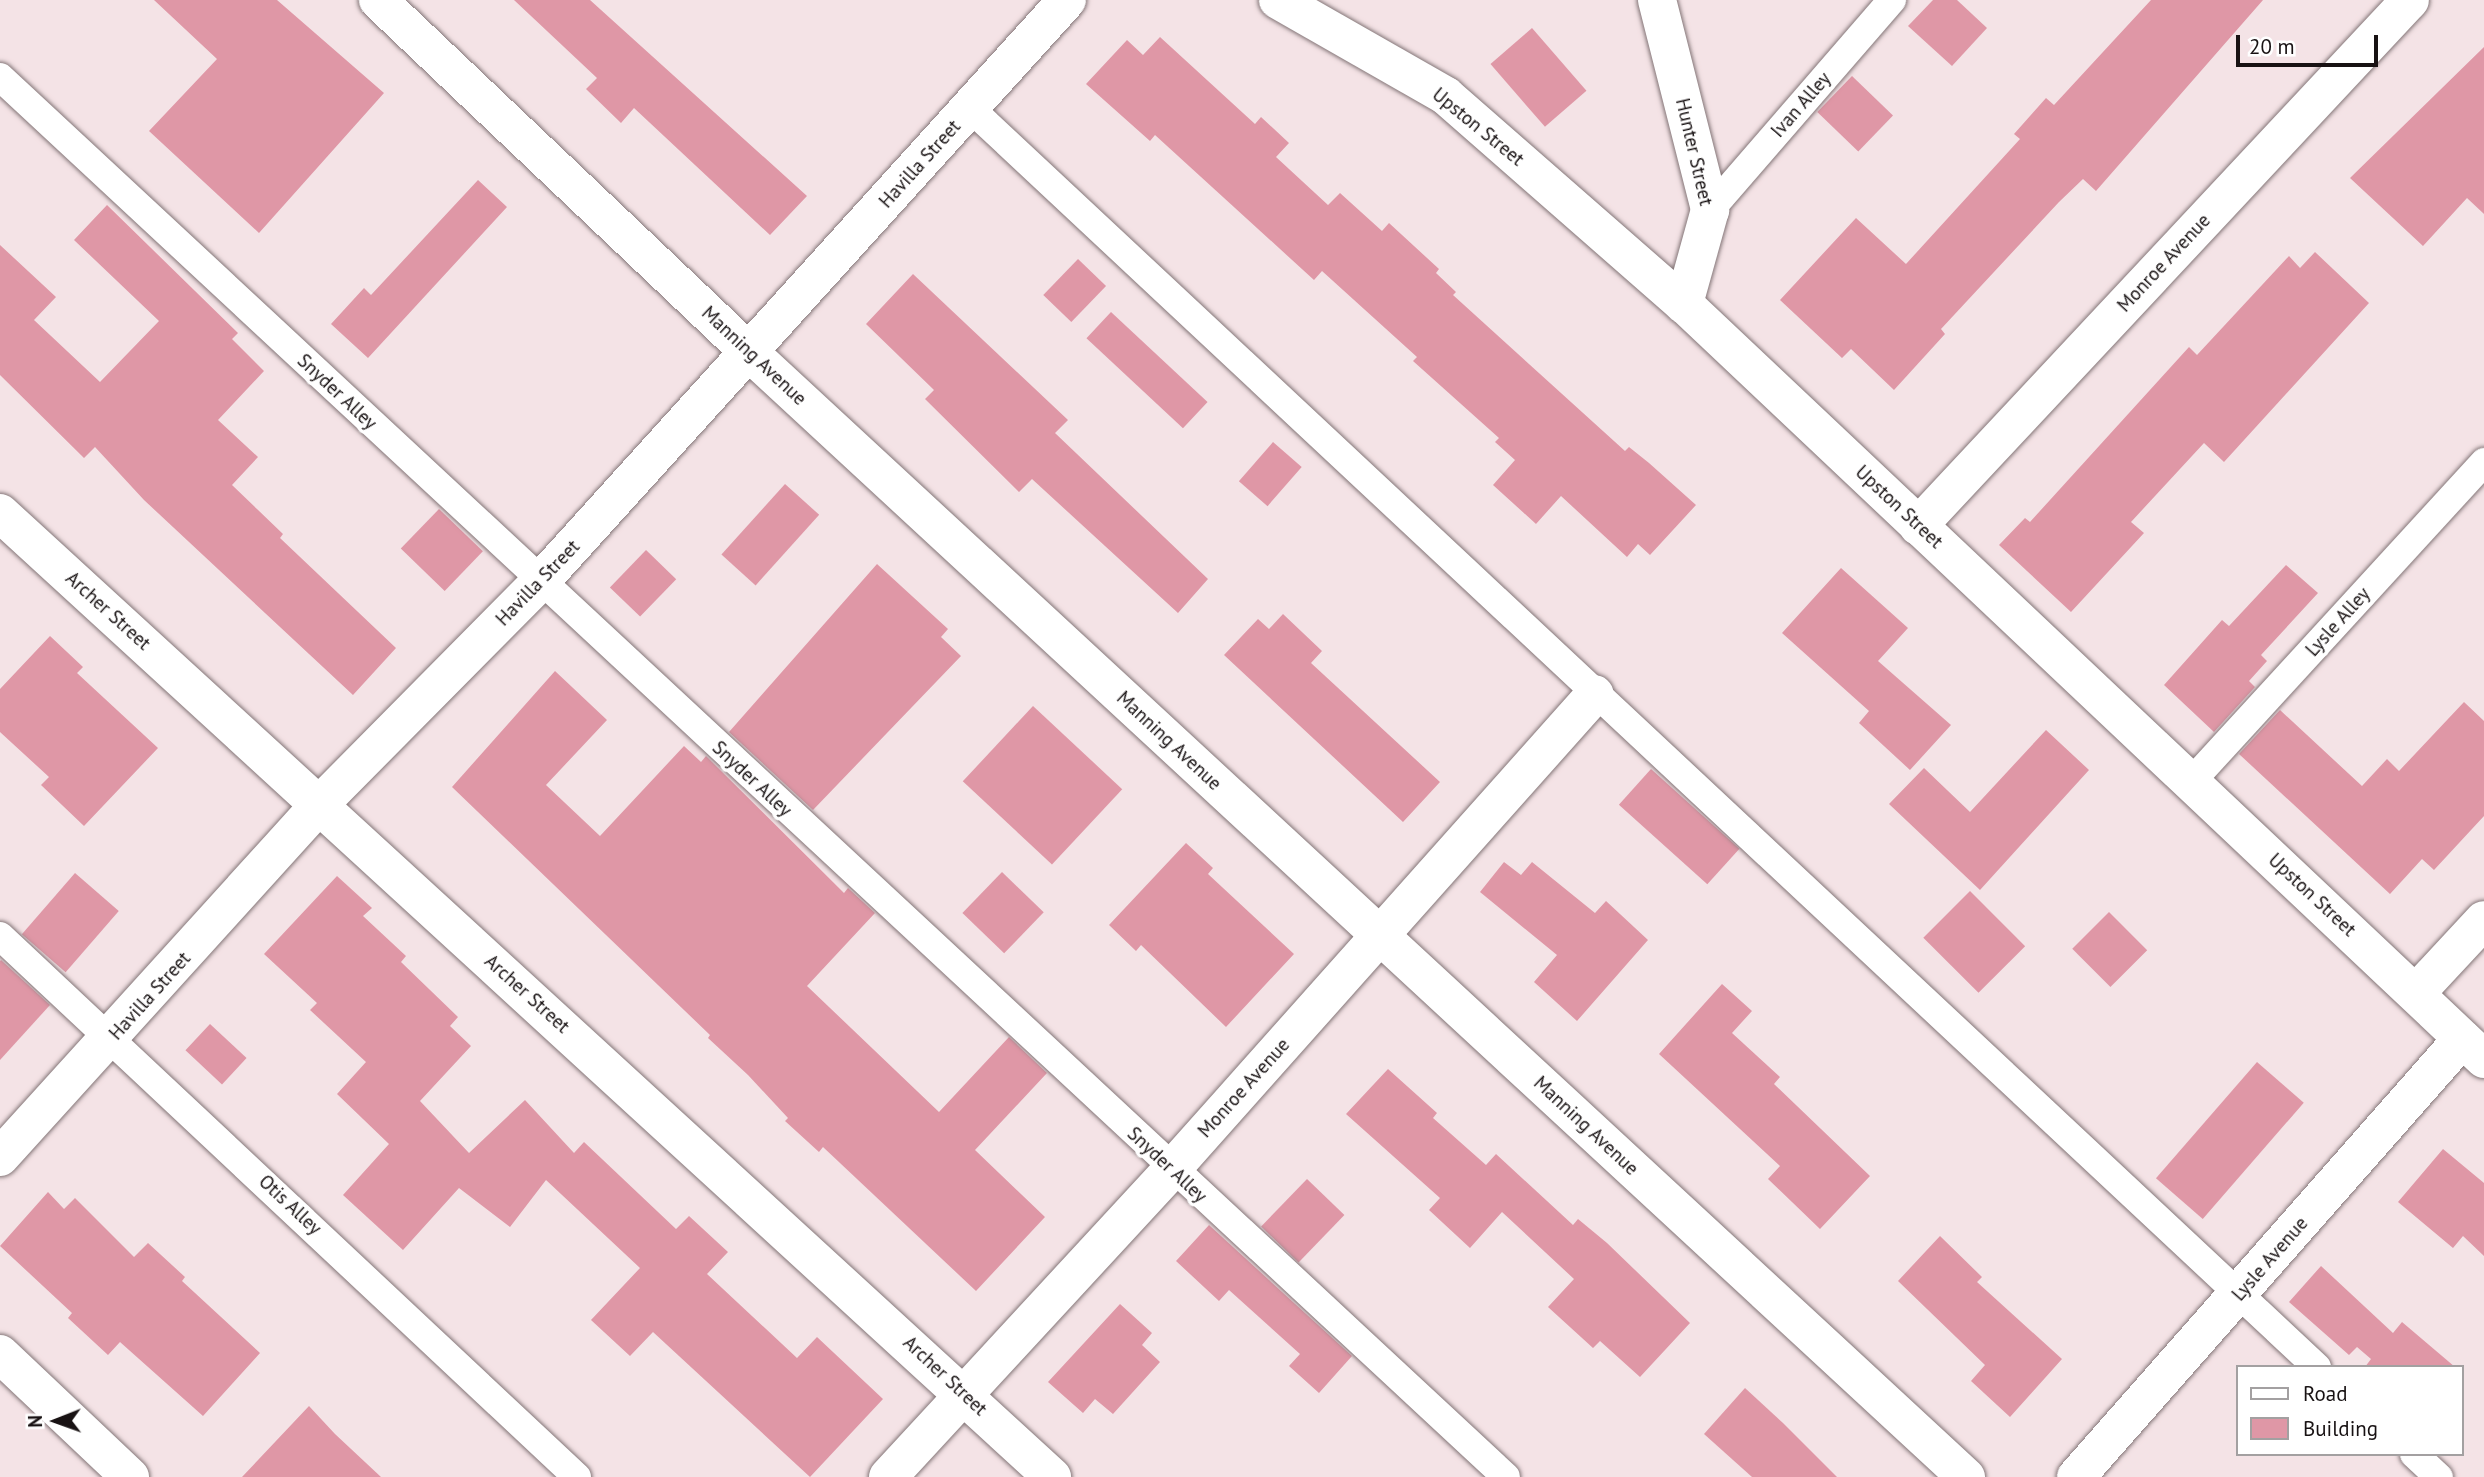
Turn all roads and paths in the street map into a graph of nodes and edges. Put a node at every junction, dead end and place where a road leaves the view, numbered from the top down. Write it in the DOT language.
graph roads {
  1 [pos="378,0"];
  2 [pos="1067,0"];
  3 [pos="1278,0"];
  4 [pos="1657,0"];
  5 [pos="1892,0"];
  6 [pos="2410,0"];
  7 [pos="0,77"];
  8 [pos="970,108"];
  9 [pos="1710,211"];
  10 [pos="1684,304"];
  11 [pos="750,353"];
  12 [pos="2484,462"];
  13 [pos="0,513"];
  14 [pos="1918,526"];
  15 [pos="540,582"];
  16 [pos="1595,694"];
  17 [pos="2191,782"];
  18 [pos="319,805"];
  19 [pos="2484,920"];
  20 [pos="0,936"];
  21 [pos="1381,937"];
  22 [pos="2417,992"];
  23 [pos="113,1038"];
  24 [pos="2473,1049"];
  25 [pos="0,1157"];
  26 [pos="1171,1170"];
  27 [pos="2239,1296"];
  28 [pos="0,1354"];
  29 [pos="2315,1365"];
  30 [pos="966,1395"];
  31 [pos="2416,1456"];
  32 [pos="130,1477"];
  33 [pos="576,1477"];
  34 [pos="888,1477"];
  35 [pos="1052,1477"];
  36 [pos="1506,1477"];
  37 [pos="1966,1477"];
  38 [pos="2076,1477"];
  39 [pos="2439,1477"];
  1 -- 11 [label="street, Manning Avenue"];
  2 -- 8 [label="street, Havilla Street"];
  3 -- 10 [label="street, Upston Street"];
  4 -- 9 [label="street, Hunter Street"];
  5 -- 9 [label="lane, Ivan Alley"];
  6 -- 14 [label="street, Monroe Avenue"];
  7 -- 15 [label="lane, Snyder Alley"];
  8 -- 11 [label="street, Havilla Street"];
  8 -- 16 [label="lane"];
  9 -- 10 [label="street, Hunter Street"];
  10 -- 14 [label="street, Upston Street"];
  11 -- 15 [label="street, Havilla Street"];
  11 -- 21 [label="street, Manning Avenue"];
  12 -- 17 [label="lane, Lysle Alley"];
  13 -- 18 [label="street, Archer Street"];
  14 -- 17 [label="street, Upston Street"];
  15 -- 18 [label="street, Havilla Street"];
  15 -- 26 [label="lane, Snyder Alley"];
  16 -- 21 [label="street, Monroe Avenue"];
  16 -- 27 [label="lane"];
  17 -- 22 [label="street, Upston Street"];
  18 -- 23 [label="street, Havilla Street"];
  18 -- 30 [label="street, Archer Street"];
  19 -- 22 [label="street"];
  20 -- 23 [label="lane, Otis Alley"];
  21 -- 26 [label="street, Monroe Avenue"];
  21 -- 37 [label="street, Manning Avenue"];
  22 -- 24 [label="street, Upston Street"];
  23 -- 25 [label="street, Havilla Street"];
  23 -- 33 [label="lane, Otis Alley"];
  24 -- 27 [label="street, Lysle Avenue"];
  26 -- 30 [label="street, Monroe Avenue"];
  26 -- 36 [label="lane, Snyder Alley"];
  27 -- 29 [label="lane"];
  27 -- 38 [label="street, Lysle Avenue"];
  28 -- 32 [label="street"];
  30 -- 34 [label="street, Monroe Avenue"];
  30 -- 35 [label="street, Archer Street"];
  31 -- 39 [label="lane"];
}
